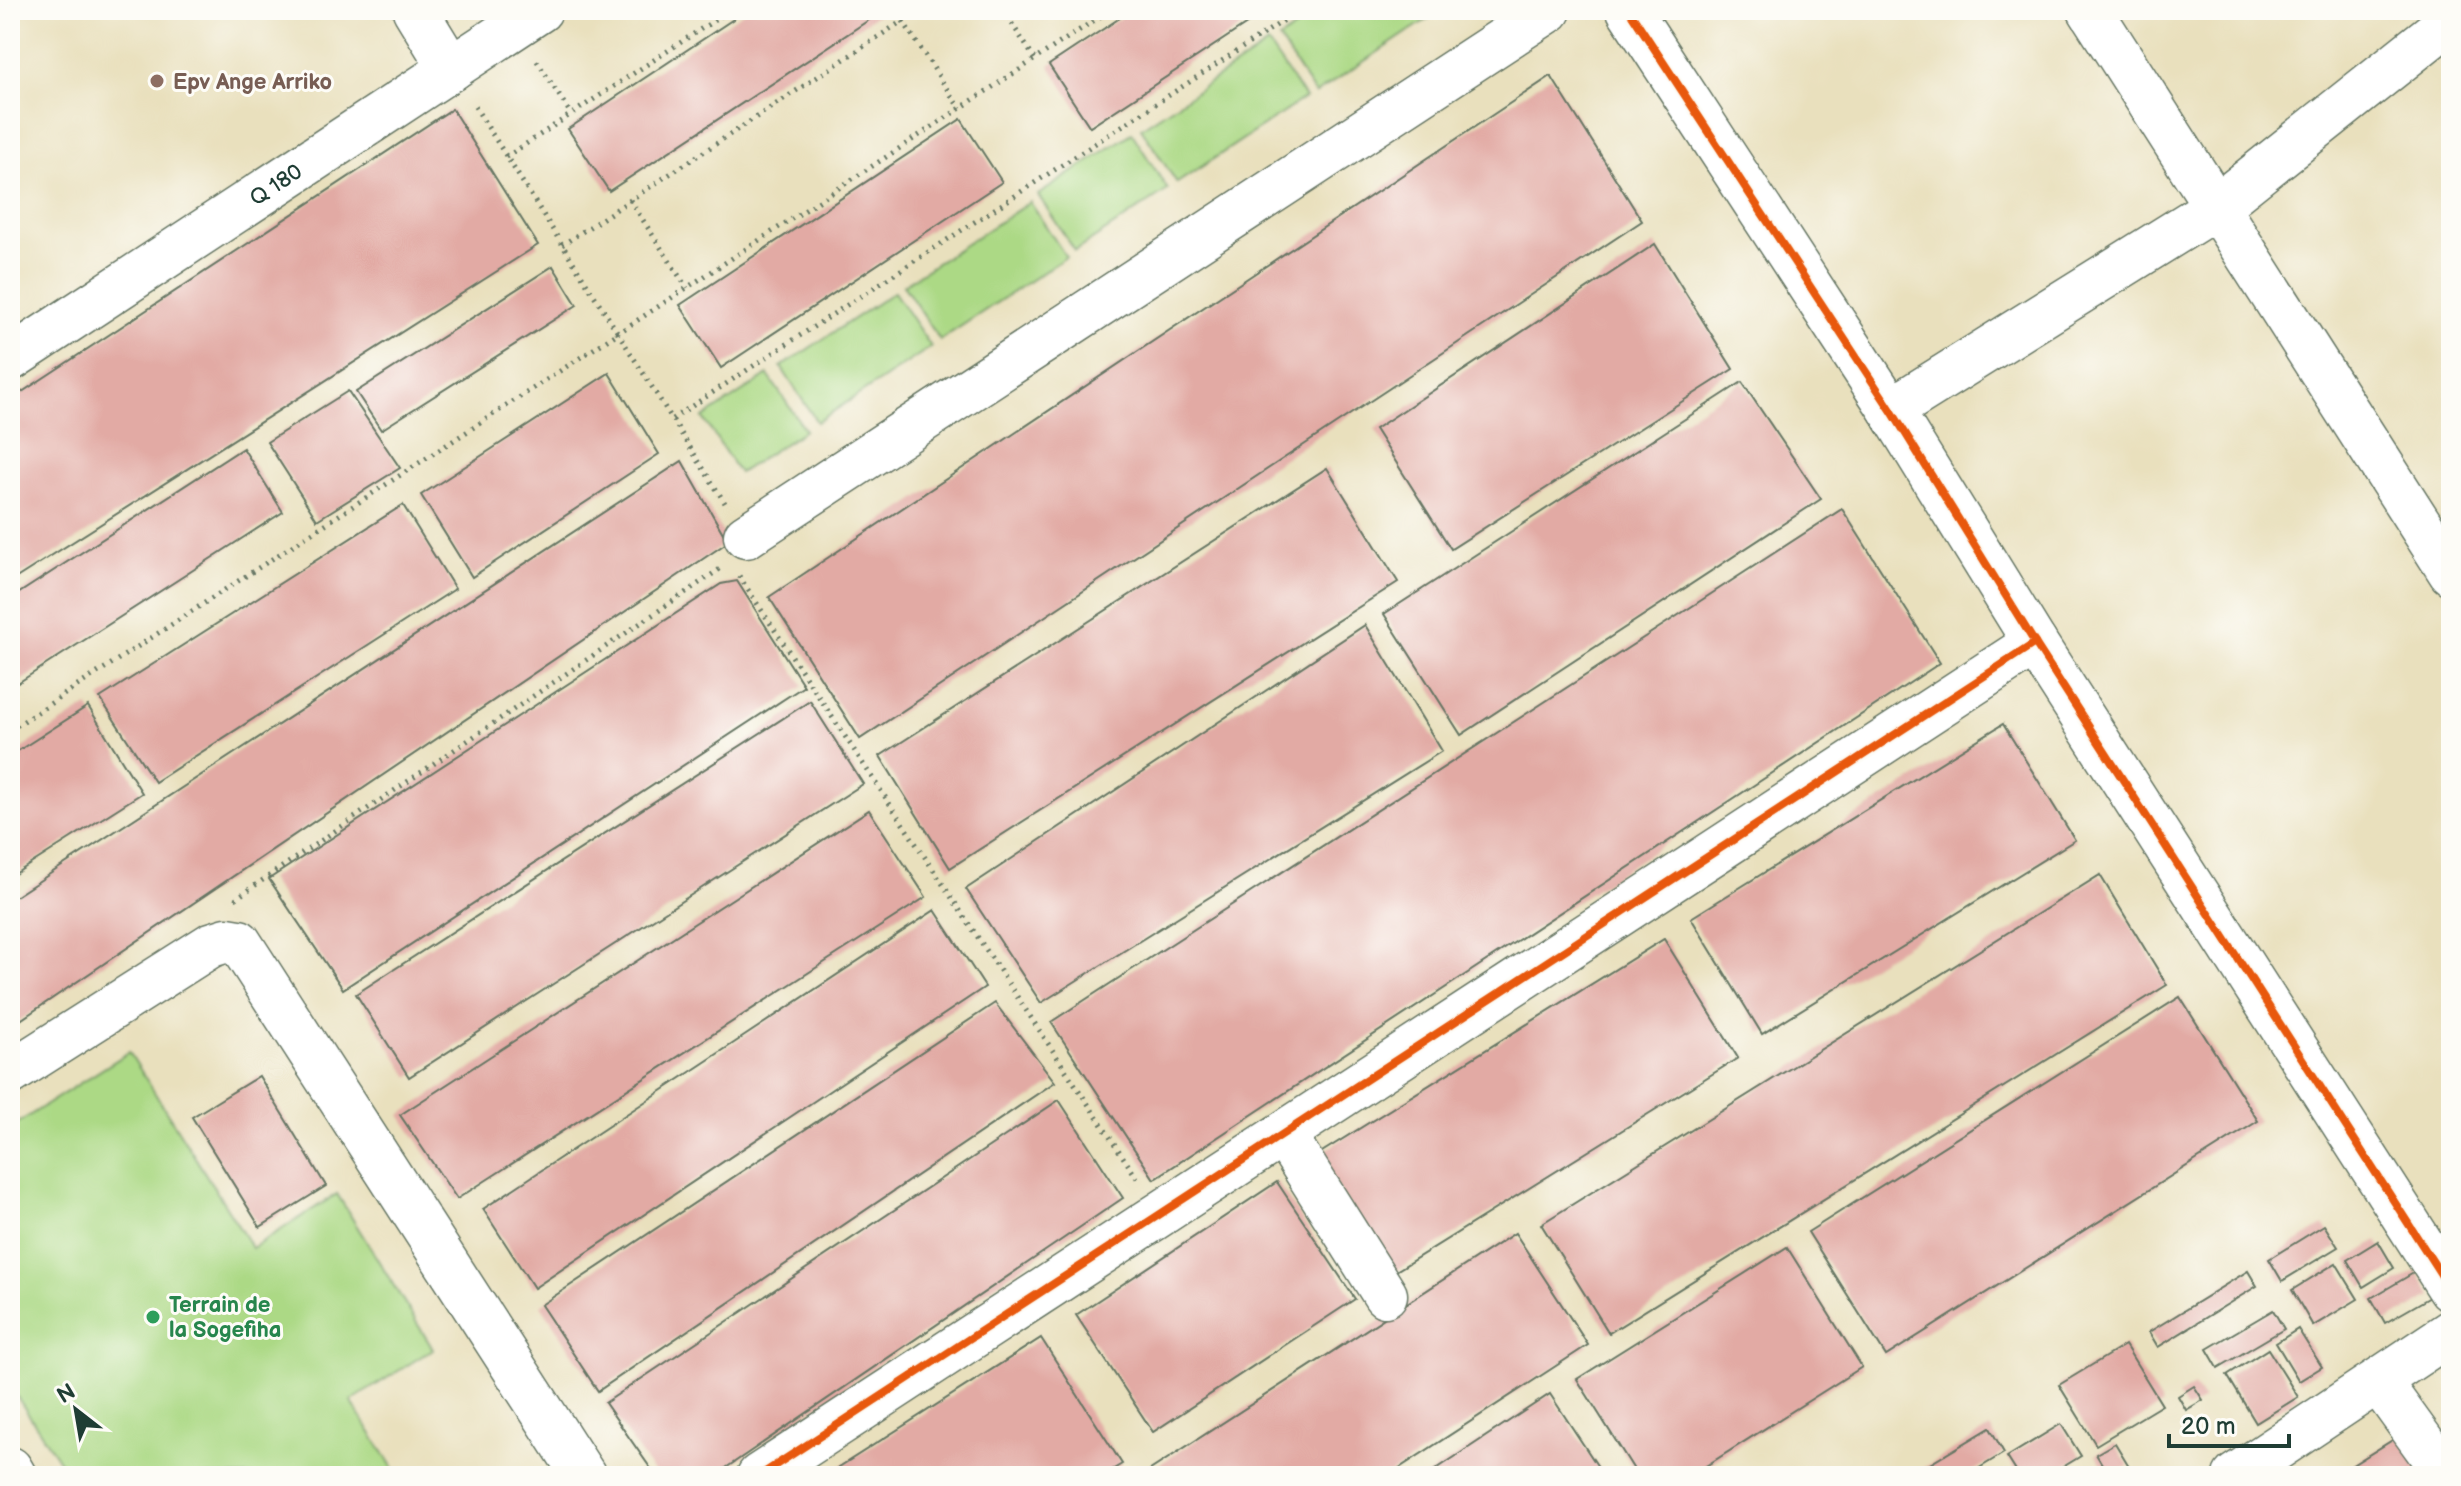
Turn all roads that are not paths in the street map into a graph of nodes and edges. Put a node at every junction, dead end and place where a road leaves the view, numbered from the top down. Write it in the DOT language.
graph roads {
  1 [pos="415,10"];
  2 [pos="1549,10"];
  3 [pos="1629,10"];
  4 [pos="2090,10"];
  5 [pos="527,18"];
  6 [pos="2451,20"];
  7 [pos="451,69"];
  8 [pos="2216,207"];
  9 [pos="10,359"];
  10 [pos="1891,410"];
  11 [pos="738,549"];
  12 [pos="2451,573"];
  13 [pos="2035,643"];
  14 [pos="10,1073"];
  15 [pos="1284,1135"];
  16 [pos="2451,1290"];
  17 [pos="1385,1295"];
  18 [pos="2451,1332"];
  19 [pos="2379,1382"];
  20 [pos="10,1469"];
  21 [pos="14,1476"];
  22 [pos="584,1476"];
  23 [pos="759,1476"];
  24 [pos="2235,1476"];
  25 [pos="2447,1476"];
  1 -- 7 [label="street"];
  2 -- 11 [label="street"];
  3 -- 10 [label="street"];
  4 -- 8 [label="street"];
  5 -- 7 [label="street, Q 180"];
  6 -- 8 [label="street"];
  7 -- 9 [label="street, Q 180"];
  8 -- 10 [label="street"];
  8 -- 12 [label="street"];
  10 -- 13 [label="street"];
  13 -- 15 [label="street"];
  13 -- 16 [label="street"];
  14 -- 22 [label="street"];
  15 -- 17 [label="street"];
  15 -- 23 [label="street"];
  18 -- 19 [label="street"];
  19 -- 24 [label="street"];
  19 -- 25 [label="street"];
  20 -- 21 [label="street"];
}
